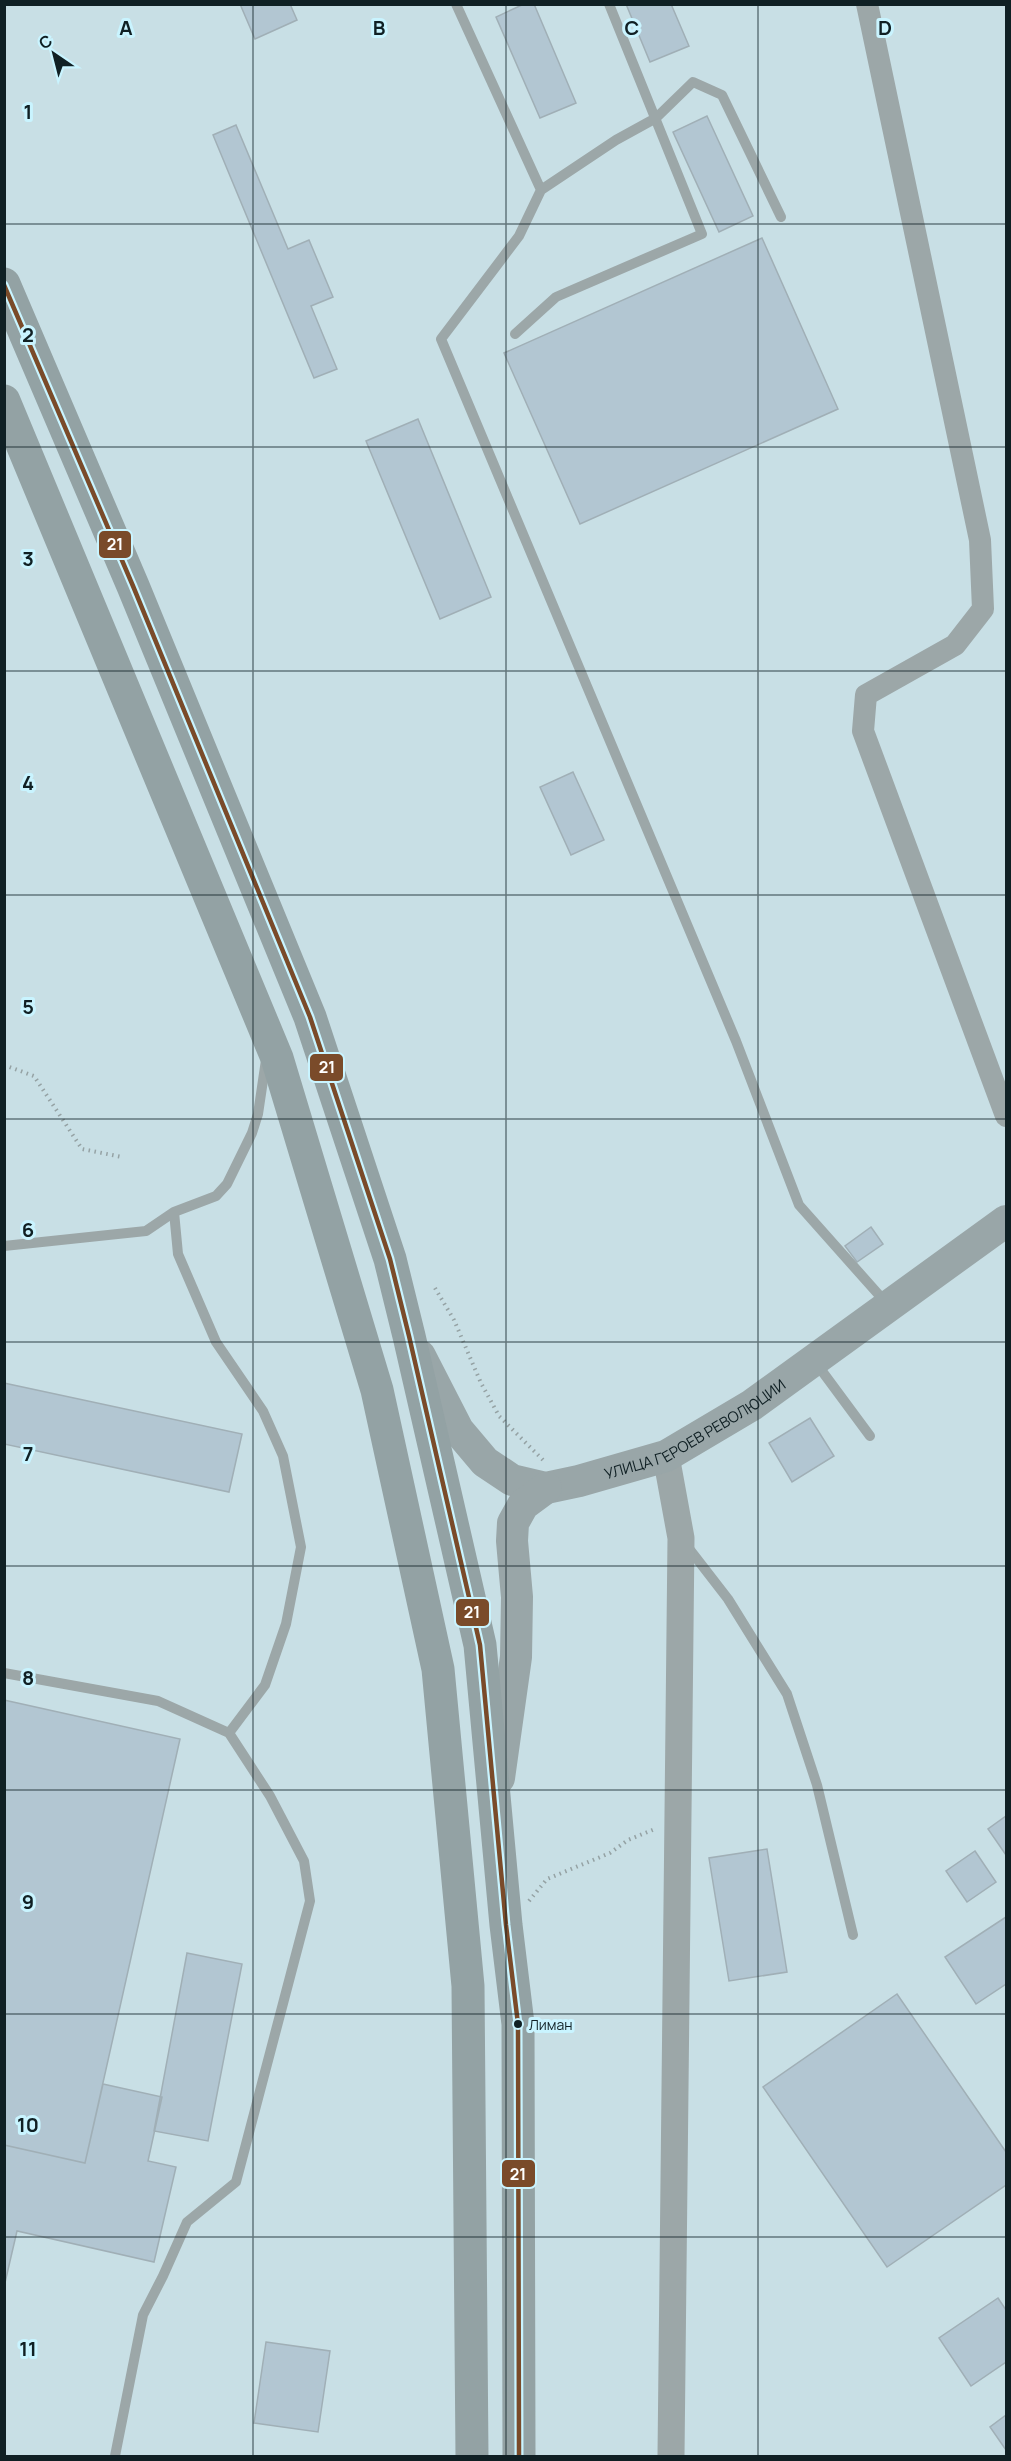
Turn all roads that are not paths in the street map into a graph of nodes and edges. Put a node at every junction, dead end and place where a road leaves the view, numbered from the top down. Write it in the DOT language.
graph roads {
  1 [pos="456,4"];
  2 [pos="609,4"];
  3 [pos="867,4"];
  4 [pos="656,118"];
  5 [pos="541,190"];
  6 [pos="781,217"];
  7 [pos="4,284"];
  8 [pos="515,334"];
  9 [pos="4,401"];
  10 [pos="269,1038"];
  11 [pos="1006,1116"];
  12 [pos="174,1212"];
  13 [pos="1006,1221"];
  14 [pos="4,1246"];
  15 [pos="889,1306"];
  16 [pos="409,1336"];
  17 [pos="814,1360"];
  18 [pos="870,1436"];
  19 [pos="666,1456"];
  20 [pos="556,1486"];
  21 [pos="681,1538"];
  22 [pos="4,1673"];
  23 [pos="229,1733"];
  24 [pos="495,1806"];
  25 [pos="853,1935"];
  26 [pos="115,2457"];
  27 [pos="472,2457"];
  28 [pos="519,2457"];
  29 [pos="670,2457"];
  1 -- 5 [label="lane"];
  2 -- 4 [label="lane"];
  3 -- 11 [label="street"];
  4 -- 5 [label="lane"];
  4 -- 6 [label="lane"];
  4 -- 8 [label="lane"];
  5 -- 15 [label="lane"];
  7 -- 16 [label="highway"];
  9 -- 10 [label="highway"];
  10 -- 12 [label="lane"];
  10 -- 27 [label="highway"];
  12 -- 14 [label="lane"];
  12 -- 23 [label="lane"];
  13 -- 15 [label="main road, УЛИЦА ГЕРОЕВ РЕВОЛЮЦИИ"];
  15 -- 17 [label="main road, УЛИЦА ГЕРОЕВ РЕВОЛЮЦИИ"];
  16 -- 20 [label="main road, УЛИЦА ГЕРОЕВ РЕВОЛЮЦИИ"];
  16 -- 24 [label="highway"];
  17 -- 18 [label="lane"];
  17 -- 19 [label="main road, УЛИЦА ГЕРОЕВ РЕВОЛЮЦИИ"];
  19 -- 20 [label="main road, УЛИЦА ГЕРОЕВ РЕВОЛЮЦИИ"];
  19 -- 21 [label="street"];
  20 -- 24 [label="main road"];
  21 -- 25 [label="lane"];
  21 -- 29 [label="street"];
  22 -- 23 [label="lane"];
  23 -- 26 [label="lane"];
  24 -- 28 [label="highway"];
}
